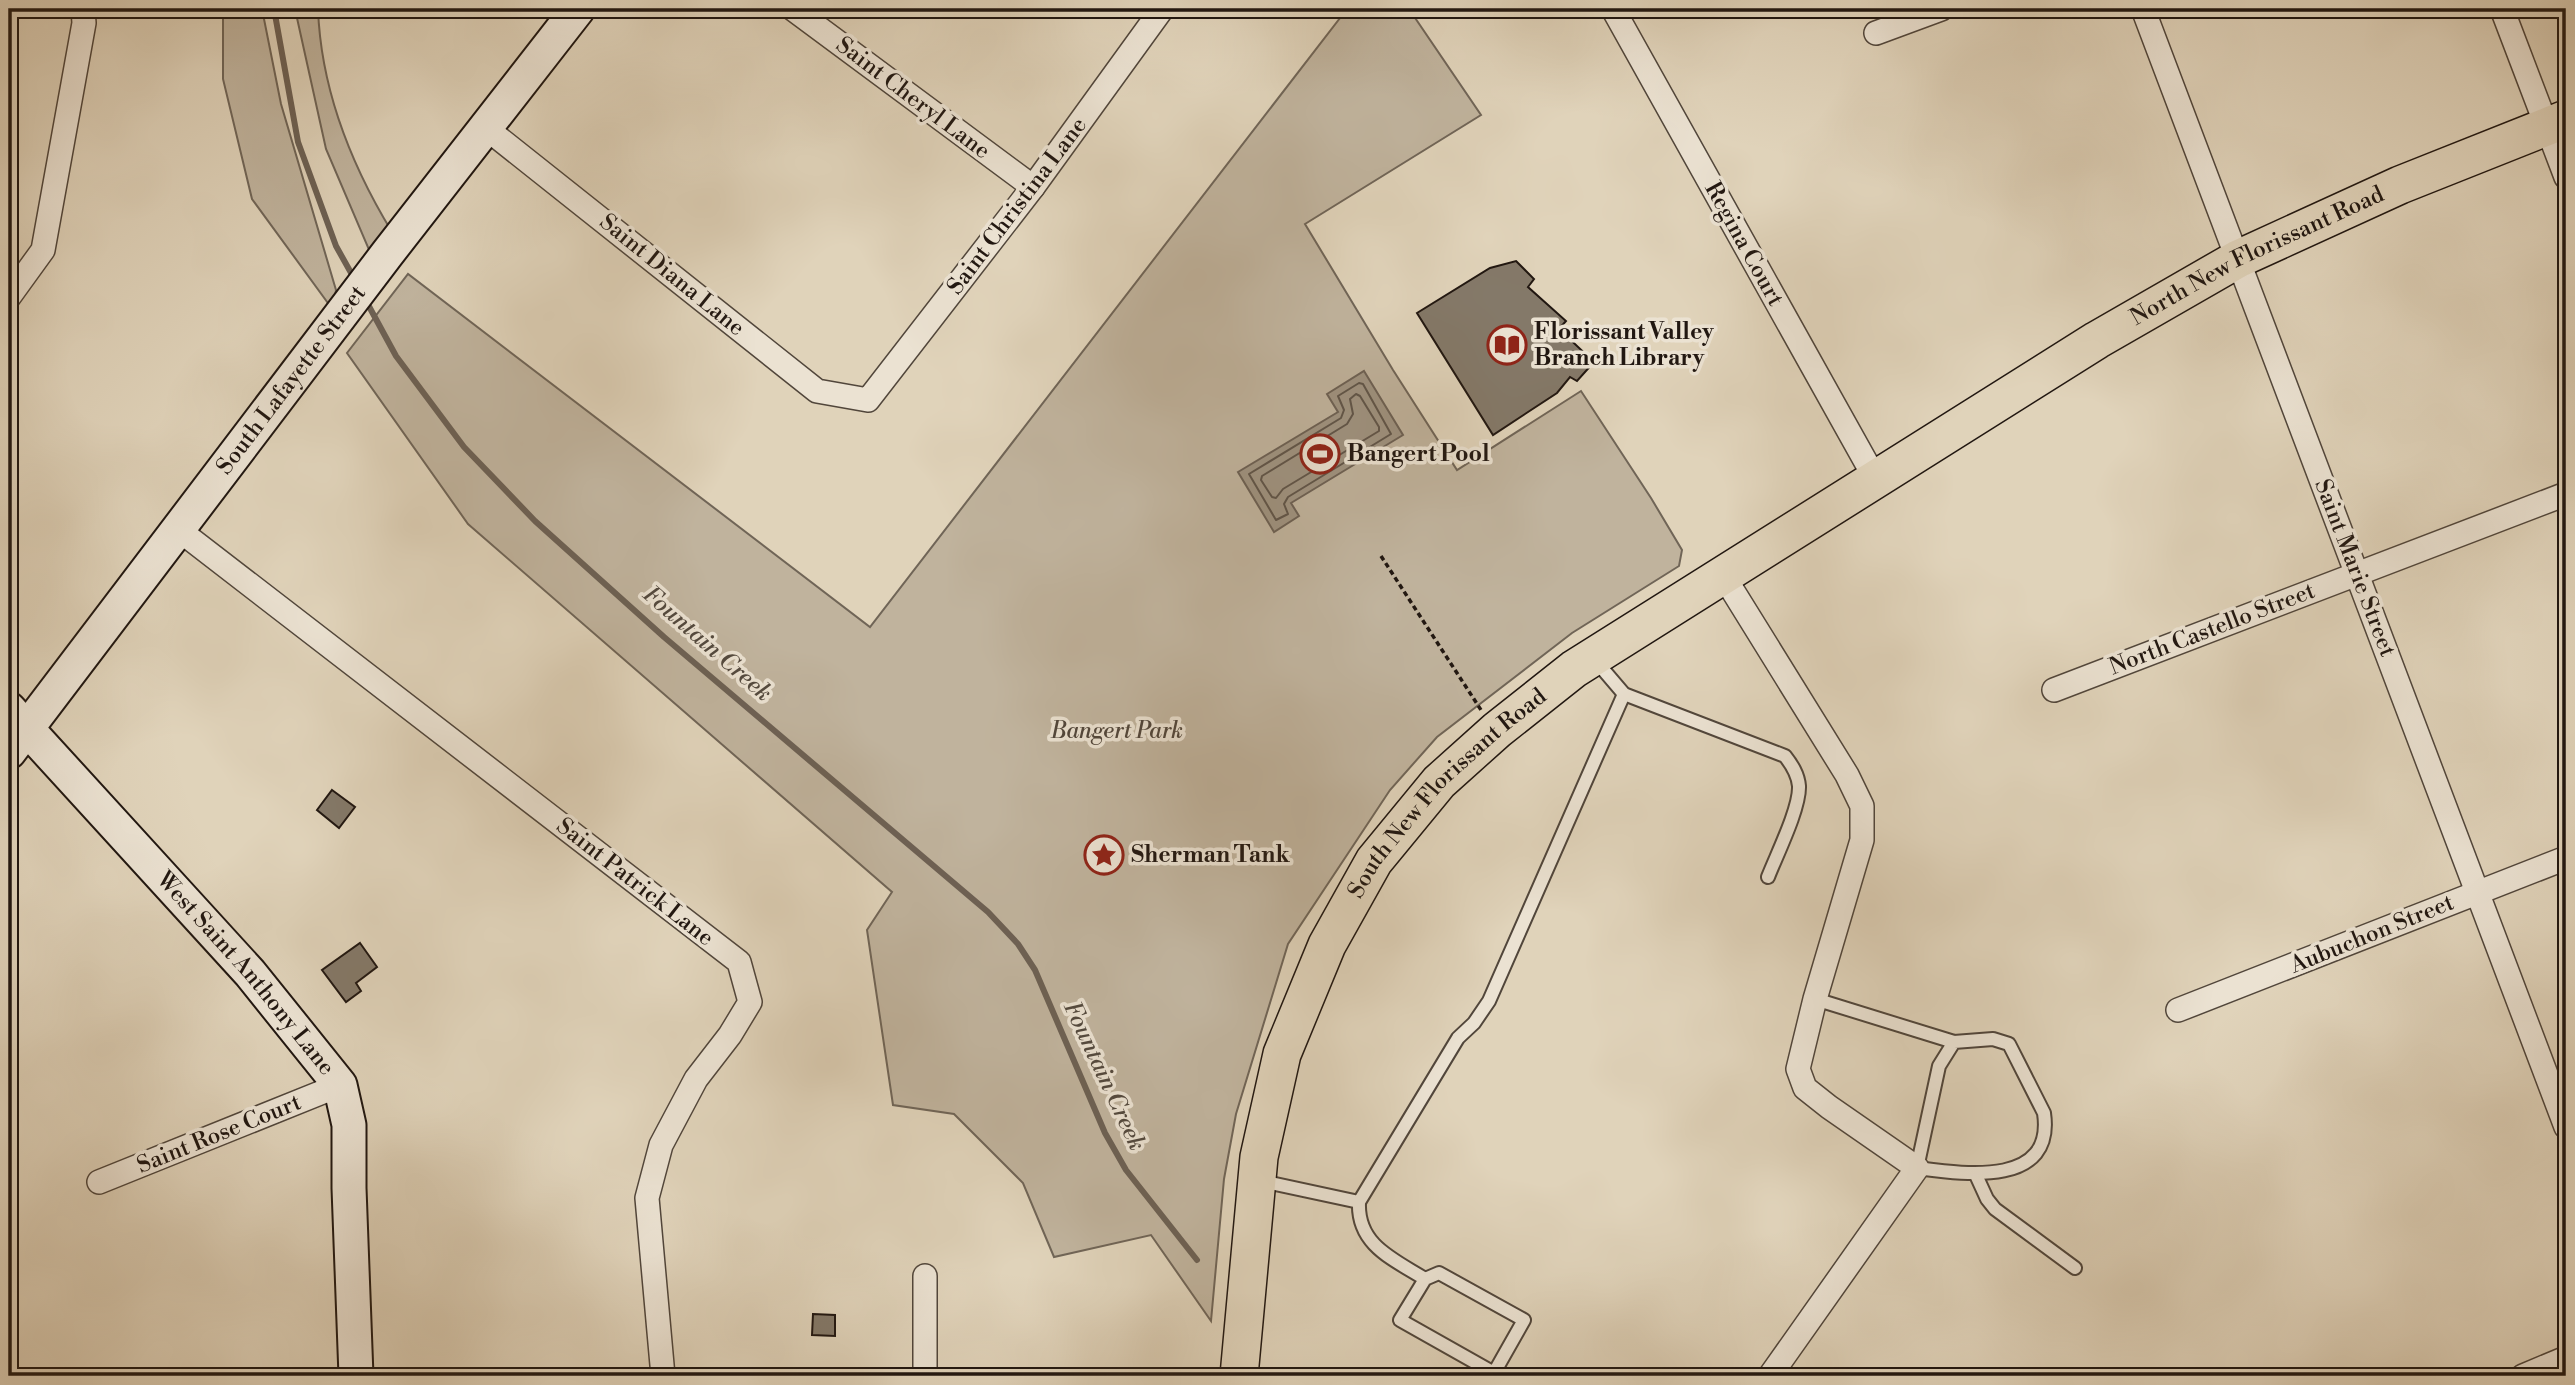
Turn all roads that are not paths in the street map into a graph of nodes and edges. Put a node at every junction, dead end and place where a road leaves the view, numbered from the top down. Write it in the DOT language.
graph roads {
  1 [pos="83,9"];
  2 [pos="578,9"];
  3 [pos="793,9"];
  4 [pos="1162,9"];
  5 [pos="1613,9"];
  6 [pos="1941,9"];
  7 [pos="2143,9"];
  8 [pos="2502,9"];
  9 [pos="1877,33"];
  10 [pos="2556,123"];
  11 [pos="486,128"];
  12 [pos="2566,177"];
  13 [pos="1033,187"];
  14 [pos="2238,259"];
  15 [pos="9,297"];
  16 [pos="868,400"];
  17 [pos="1964,424"];
  18 [pos="1876,480"];
  19 [pos="2566,494"];
  20 [pos="179,530"];
  21 [pos="2357,574"];
  22 [pos="1723,575"];
  23 [pos="1593,657"];
  24 [pos="2054,690"];
  25 [pos="1624,694"];
  26 [pos="14,731"];
  27 [pos="2566,858"];
  28 [pos="1768,877"];
  29 [pos="2477,892"];
  30 [pos="1815,999"];
  31 [pos="2178,1010"];
  32 [pos="1954,1042"];
  33 [pos="340,1085"];
  34 [pos="2566,1127"];
  35 [pos="1917,1168"];
  36 [pos="1976,1175"];
  37 [pos="1257,1180"];
  38 [pos="99,1182"];
  39 [pos="1359,1202"];
  40 [pos="2075,1268"];
  41 [pos="925,1276"];
  42 [pos="1425,1279"];
  43 [pos="2566,1359"];
  44 [pos="356,1376"];
  45 [pos="663,1376"];
  46 [pos="925,1376"];
  47 [pos="1239,1376"];
  48 [pos="1770,1376"];
  49 [pos="2523,1376"];
  1 -- 15 [label="street"];
  2 -- 11 [label="street, South Lafayette Street"];
  3 -- 13 [label="street, Saint Cheryl Lane"];
  4 -- 13 [label="street, Saint Christina Lane"];
  5 -- 18 [label="street, Regina Court"];
  6 -- 9 [label="street"];
  7 -- 14 [label="street, Saint Marie Street"];
  8 -- 10 [label="street"];
  10 -- 12 [label="street"];
  10 -- 14 [label="main road, North New Florissant Road"];
  11 -- 16 [label="street, Saint Diana Lane"];
  11 -- 20 [label="street, South Lafayette Street"];
  13 -- 16 [label="street, Saint Christina Lane"];
  14 -- 17 [label="main road, North New Florissant Road"];
  14 -- 21 [label="street, Saint Marie Street"];
  17 -- 18 [label="main road, South New Florissant Road"];
  18 -- 22 [label="main road, South New Florissant Road"];
  19 -- 21 [label="street, North Castello Street"];
  20 -- 26 [label="street, South Lafayette Street"];
  20 -- 45 [label="street, Saint Patrick Lane"];
  21 -- 24 [label="street, North Castello Street"];
  21 -- 29 [label="street, Saint Marie Street"];
  22 -- 23 [label="main road, South New Florissant Road"];
  22 -- 30 [label="street"];
  23 -- 25 [label="lane"];
  23 -- 37 [label="main road, South New Florissant Road"];
  25 -- 28 [label="lane"];
  25 -- 39 [label="lane"];
  26 -- 33 [label="street, West Saint Anthony Lane"];
  27 -- 29 [label="street, Aubuchon Street"];
  29 -- 31 [label="street, Aubuchon Street"];
  29 -- 34 [label="street, Saint Marie Street"];
  30 -- 32 [label="lane"];
  30 -- 35 [label="street"];
  32 -- 35 [label="lane"];
  32 -- 36 [label="lane"];
  33 -- 38 [label="street, Saint Rose Court"];
  33 -- 44 [label="street, West Saint Anthony Lane"];
  35 -- 36 [label="lane"];
  35 -- 48 [label="street"];
  36 -- 40 [label="lane"];
  37 -- 39 [label="lane"];
  37 -- 47 [label="main road, South New Florissant Road"];
  39 -- 42 [label="lane"];
  41 -- 46 [label="street"];
  42 -- 42 [label="lane"];
  43 -- 49 [label="street"];
}
